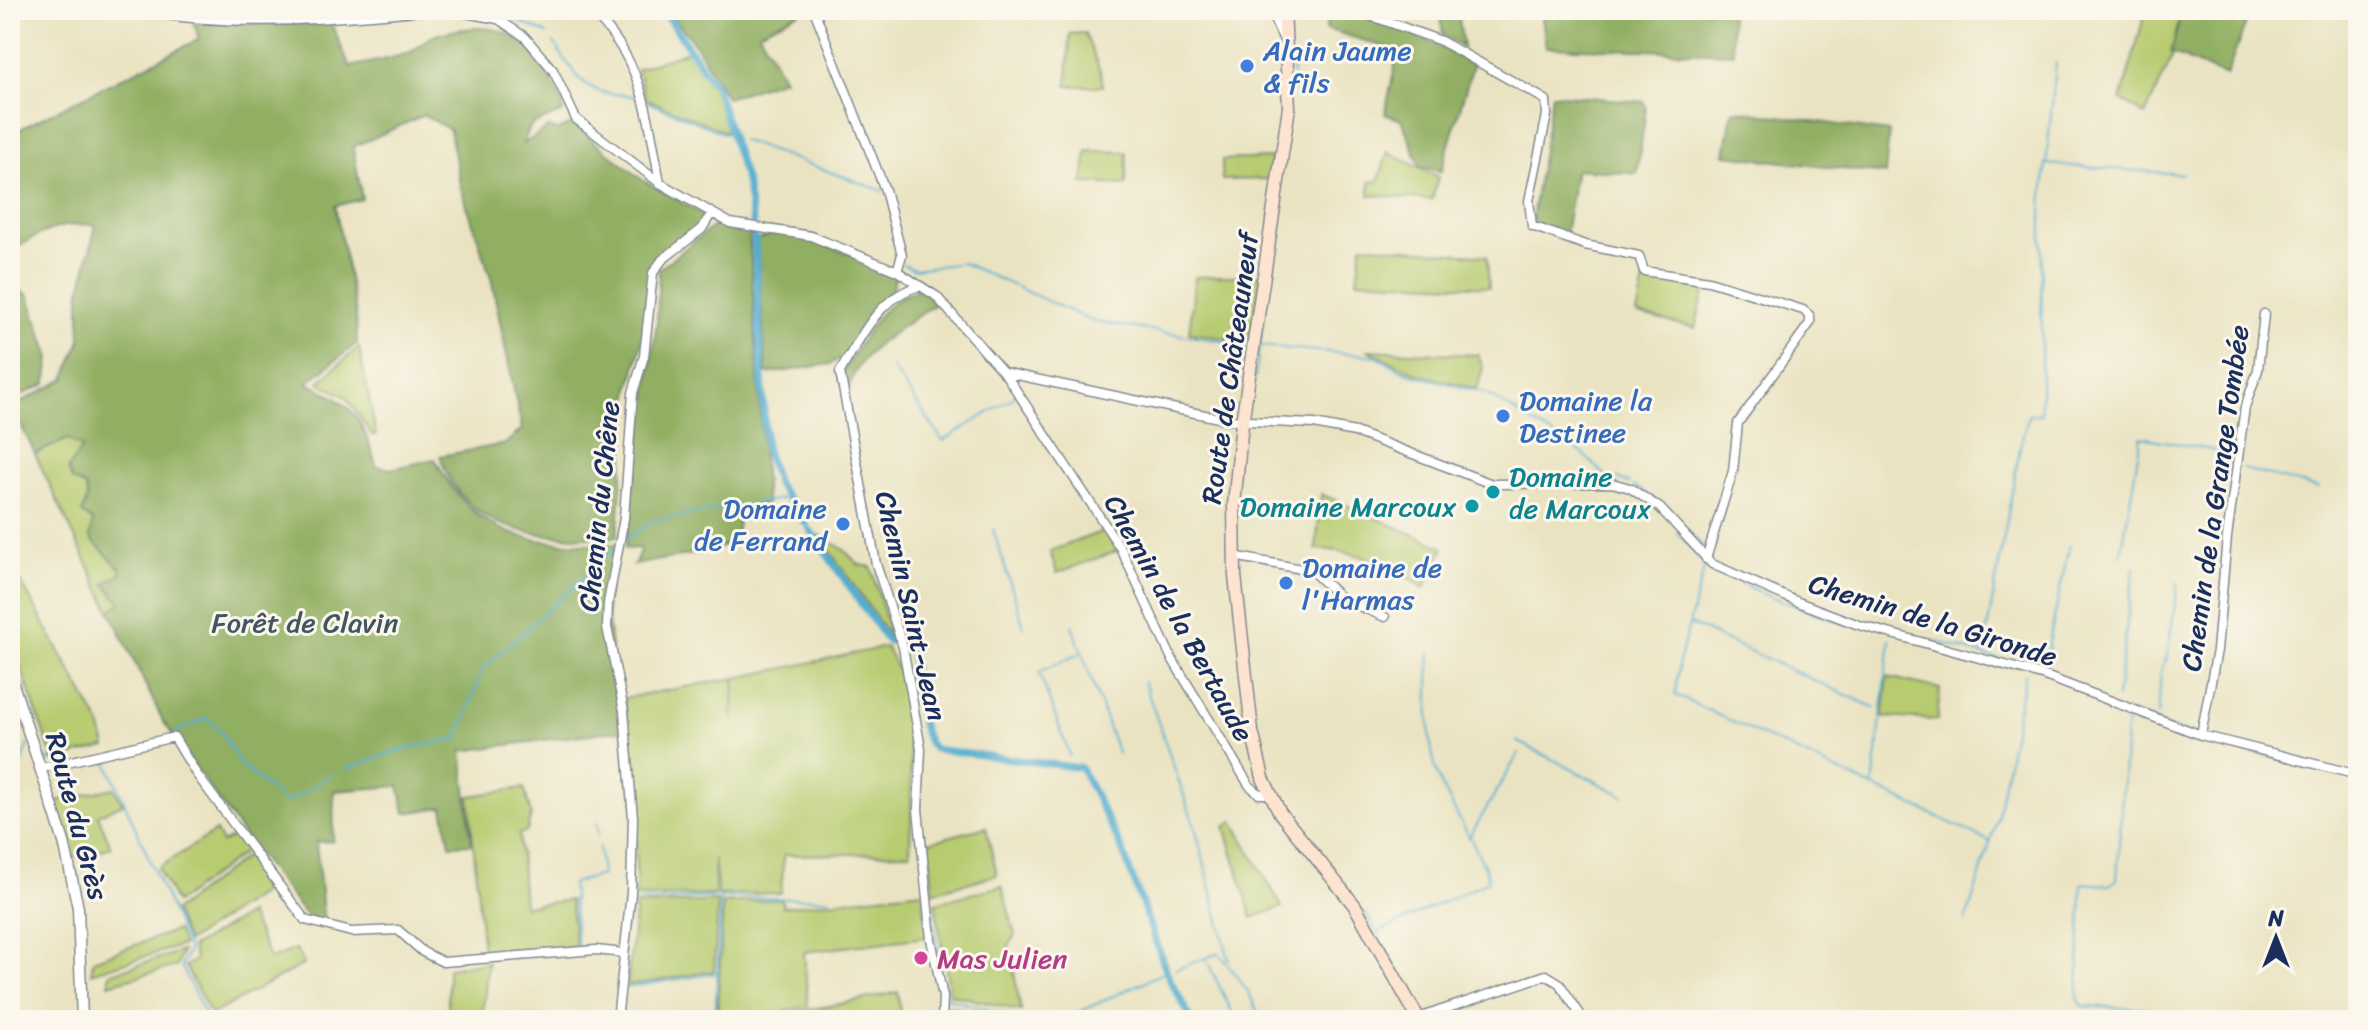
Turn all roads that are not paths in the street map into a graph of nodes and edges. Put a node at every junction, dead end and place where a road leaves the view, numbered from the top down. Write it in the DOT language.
graph roads {
  1 [pos="10,10"];
  2 [pos="17,10"];
  3 [pos="137,10"];
  4 [pos="428,10"];
  5 [pos="449,10"];
  6 [pos="590,10"];
  7 [pos="814,10"];
  8 [pos="1270,10"];
  9 [pos="1284,10"];
  10 [pos="1355,10"];
  11 [pos="1286,42"];
  12 [pos="660,183"];
  13 [pos="711,214"];
  14 [pos="899,266"];
  15 [pos="920,286"];
  16 [pos="2264,314"];
  17 [pos="1003,372"];
  18 [pos="1242,423"];
  19 [pos="1234,556"];
  20 [pos="1706,559"];
  21 [pos="1385,617"];
  22 [pos="10,675"];
  23 [pos="2201,735"];
  24 [pos="42,768"];
  25 [pos="2358,775"];
  26 [pos="1270,794"];
  27 [pos="624,953"];
  28 [pos="1419,1019"];
  29 [pos="82,1020"];
  30 [pos="617,1020"];
  31 [pos="942,1020"];
  32 [pos="1584,1020"];
  1 -- 2 [label="street"];
  3 -- 4 [label="street"];
  5 -- 12 [label="street, Chemin de la Bertaude"];
  6 -- 12 [label="street"];
  7 -- 14 [label="street"];
  8 -- 11 [label="street"];
  9 -- 11 [label="main road, Route de Châteauneuf"];
  10 -- 20 [label="street"];
  11 -- 18 [label="main road, Route de Châteauneuf"];
  12 -- 13 [label="street, Chemin de la Bertaude"];
  13 -- 14 [label="street, Chemin de la Bertaude"];
  13 -- 27 [label="street, Chemin du Chêne"];
  14 -- 15 [label="street, Chemin de la Bertaude"];
  15 -- 17 [label="street, Chemin de la Bertaude"];
  15 -- 31 [label="street, Chemin Saint-Jean"];
  16 -- 23 [label="street, Chemin de la Grange Tombée"];
  17 -- 18 [label="street, Chemin de la Gironde"];
  17 -- 26 [label="street, Chemin de la Bertaude"];
  18 -- 19 [label="main road, Route de Châteauneuf"];
  18 -- 20 [label="street, Chemin de la Gironde"];
  19 -- 21 [label="street"];
  19 -- 26 [label="main road, Route de Châteauneuf"];
  20 -- 23 [label="street, Chemin de la Gironde"];
  22 -- 24 [label="street, Route du Grès"];
  23 -- 25 [label="street, Chemin de la Gironde"];
  24 -- 27 [label="street"];
  24 -- 29 [label="street, Route du Grès"];
  26 -- 28 [label="main road, Route de Châteauneuf"];
  27 -- 30 [label="street, Chemin du Chêne"];
  28 -- 32 [label="street"];
}
